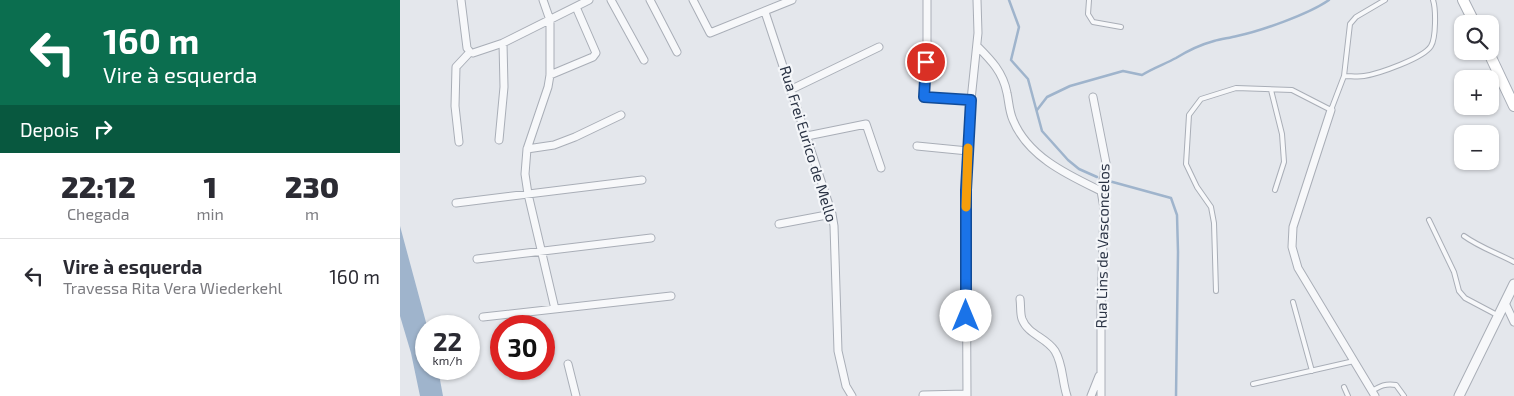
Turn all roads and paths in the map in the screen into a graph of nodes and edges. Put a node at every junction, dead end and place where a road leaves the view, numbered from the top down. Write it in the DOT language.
graph roads {
  1 [pos="461,0"];
  2 [pos="543,0"];
  3 [pos="589,0"];
  4 [pos="611,0"];
  5 [pos="650,0"];
  6 [pos="702,0"];
  7 [pos="792,0"];
  8 [pos="927,0"];
  9 [pos="976,0"];
  10 [pos="1089,0"];
  11 [pos="1386,0"];
  12 [pos="1433,0"];
  13 [pos="1464,0"];
  14 [pos="694,2"];
  15 [pos="576,7"];
  16 [pos="765,12"];
  17 [pos="1471,15"];
  18 [pos="550,20"];
  19 [pos="1121,27"];
  20 [pos="503,43"];
  21 [pos="977,46"];
  22 [pos="879,47"];
  23 [pos="470,52"];
  24 [pos="677,52"];
  25 [pos="644,60"];
  26 [pos="1492,60"];
  27 [pos="550,75"];
  28 [pos="1344,76"];
  29 [pos="792,89"];
  30 [pos="1271,90"];
  31 [pos="1093,97"];
  32 [pos="971,100"];
  33 [pos="1514,106"];
  34 [pos="1331,110"];
  35 [pos="621,115"];
  36 [pos="807,136"];
  37 [pos="499,140"];
  38 [pos="459,142"];
  39 [pos="917,146"];
  40 [pos="527,149"];
  41 [pos="968,150"];
  42 [pos="881,168"];
  43 [pos="642,180"];
  44 [pos="1275,190"];
  45 [pos="1101,191"];
  46 [pos="528,194"];
  47 [pos="456,203"];
  48 [pos="832,214"];
  49 [pos="1428,220"];
  50 [pos="779,224"];
  51 [pos="1464,236"];
  52 [pos="651,238"];
  53 [pos="541,251"];
  54 [pos="477,259"];
  55 [pos="1514,262"];
  56 [pos="1514,284"];
  57 [pos="1216,291"];
  58 [pos="671,296"];
  59 [pos="1020,299"];
  60 [pos="1293,302"];
  61 [pos="1505,303"];
  62 [pos="555,309"];
  63 [pos="1499,316"];
  64 [pos="482,317"];
  65 [pos="1514,322"];
  66 [pos="1354,361"];
  67 [pos="568,364"];
  68 [pos="1101,371"];
  69 [pos="1312,371"];
  70 [pos="1253,384"];
  71 [pos="1344,387"];
  72 [pos="1373,394"];
  73 [pos="967,395"];
  74 [pos="576,396"];
  75 [pos="852,396"];
  76 [pos="923,396"];
  77 [pos="1067,396"];
  78 [pos="1091,396"];
  79 [pos="1101,396"];
  80 [pos="1348,396"];
  81 [pos="1404,396"];
  82 [pos="1459,396"];
  1 -- 23 [label="street"];
  2 -- 18 [label="street"];
  3 -- 15 [label="street"];
  4 -- 25 [label="street"];
  5 -- 24 [label="street"];
  6 -- 14 [label="street"];
  7 -- 16 [label="street"];
  8 -- 32 [label="street"];
  9 -- 21 [label="street"];
  10 -- 19 [label="lane"];
  11 -- 28 [label="lane"];
  12 -- 28 [label="lane"];
  13 -- 17 [label="main road"];
  14 -- 16 [label="street"];
  15 -- 18 [label="street"];
  15 -- 27 [label="street"];
  16 -- 29 [label="street, Rua Frei Eurico de Mello"];
  18 -- 20 [label="street"];
  18 -- 27 [label="street"];
  20 -- 23 [label="street"];
  20 -- 37 [label="street"];
  21 -- 32 [label="street"];
  21 -- 45 [label="street"];
  22 -- 29 [label="street"];
  23 -- 38 [label="street"];
  26 -- 33 [label="main road"];
  27 -- 40 [label="street"];
  28 -- 34 [label="lane"];
  29 -- 36 [label="street, Rua Frei Eurico de Mello"];
  30 -- 34 [label="lane"];
  30 -- 44 [label="lane"];
  30 -- 57 [label="lane"];
  31 -- 45 [label="street, Rua Lins de Vasconcelos"];
  32 -- 41 [label="street"];
  34 -- 66 [label="street"];
  35 -- 40 [label="street"];
  36 -- 42 [label="street"];
  36 -- 48 [label="street, Rua Frei Eurico de Mello"];
  39 -- 41 [label="street"];
  40 -- 46 [label="street"];
  41 -- 73 [label="street"];
  43 -- 46 [label="street"];
  45 -- 68 [label="street, Rua Lins de Vasconcelos"];
  46 -- 47 [label="street"];
  46 -- 53 [label="street"];
  48 -- 50 [label="street"];
  48 -- 75 [label="street, Rua Frei Eurico de Mello"];
  49 -- 63 [label="lane"];
  51 -- 55 [label="lane"];
  52 -- 53 [label="street"];
  53 -- 54 [label="street"];
  53 -- 62 [label="street"];
  56 -- 61 [label="street"];
  58 -- 62 [label="street"];
  59 -- 77 [label="street"];
  60 -- 69 [label="lane"];
  61 -- 63 [label="street"];
  61 -- 65 [label="street"];
  62 -- 64 [label="street"];
  63 -- 82 [label="street"];
  66 -- 69 [label="lane"];
  66 -- 72 [label="street"];
  67 -- 74 [label="street"];
  68 -- 78 [label="street"];
  68 -- 79 [label="street, Rua Lins de Vasconcelos"];
  69 -- 70 [label="lane"];
  71 -- 80 [label="lane"];
  72 -- 81 [label="lane"];
  73 -- 76 [label="street"];
}
